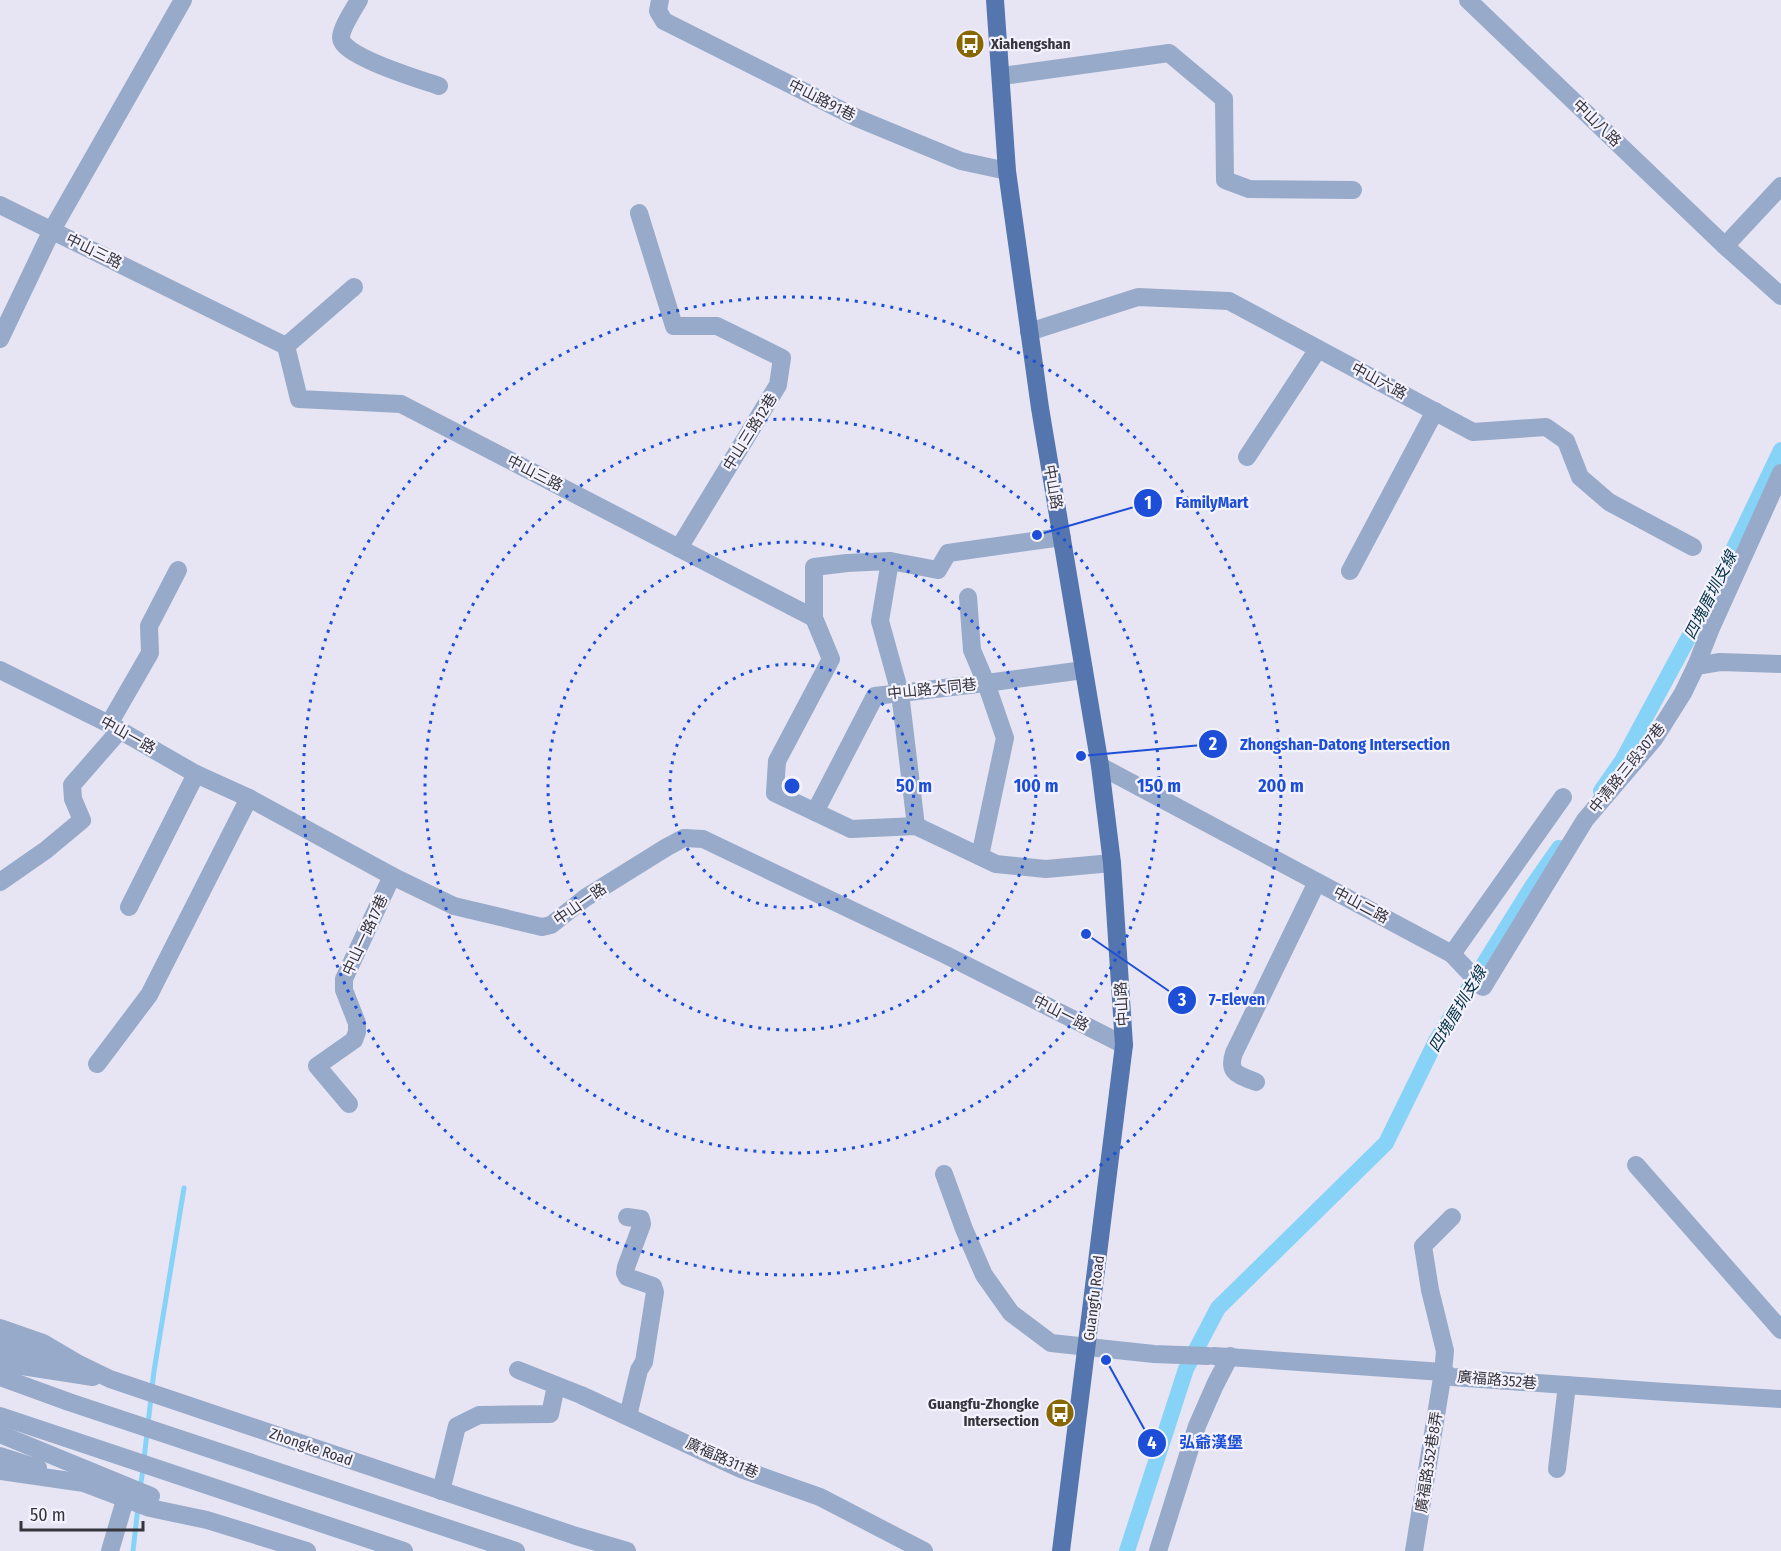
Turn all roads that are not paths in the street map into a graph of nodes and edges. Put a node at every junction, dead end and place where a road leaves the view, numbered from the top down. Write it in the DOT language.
graph roads {
  1 [pos="183,0"];
  2 [pos="359,0"];
  3 [pos="660,0"];
  4 [pos="995,0"];
  5 [pos="1468,0"];
  6 [pos="1002,76"];
  7 [pos="439,86"];
  8 [pos="1007,171"];
  9 [pos="1781,186"];
  10 [pos="1353,190"];
  11 [pos="0,205"];
  12 [pos="639,213"];
  13 [pos="52,230"];
  14 [pos="1725,246"];
  15 [pos="354,287"];
  16 [pos="1781,296"];
  17 [pos="1029,332"];
  18 [pos="0,339"];
  19 [pos="286,346"];
  20 [pos="1318,349"];
  21 [pos="1435,411"];
  22 [pos="1247,458"];
  23 [pos="1781,473"];
  24 [pos="1062,537"];
  25 [pos="1693,547"];
  26 [pos="679,548"];
  27 [pos="890,561"];
  28 [pos="178,570"];
  29 [pos="1350,571"];
  30 [pos="968,597"];
  31 [pos="814,618"];
  32 [pos="1781,664"];
  33 [pos="1696,666"];
  34 [pos="0,670"];
  35 [pos="1084,670"];
  36 [pos="986,683"];
  37 [pos="900,693"];
  38 [pos="114,727"];
  39 [pos="1100,766"];
  40 [pos="196,774"];
  41 [pos="1563,797"];
  42 [pos="249,798"];
  43 [pos="814,812"];
  44 [pos="916,826"];
  45 [pos="980,856"];
  46 [pos="1112,862"];
  47 [pos="392,876"];
  48 [pos="0,882"];
  49 [pos="1317,882"];
  50 [pos="129,907"];
  51 [pos="1452,954"];
  52 [pos="1483,987"];
  53 [pos="1124,1045"];
  54 [pos="97,1064"];
  55 [pos="1256,1082"];
  56 [pos="349,1104"];
  57 [pos="1636,1165"];
  58 [pos="944,1174"];
  59 [pos="627,1217"];
  60 [pos="1452,1217"];
  61 [pos="0,1328"];
  62 [pos="1781,1330"];
  63 [pos="0,1344"];
  64 [pos="1088,1346"];
  65 [pos="1217,1356"];
  66 [pos="0,1360"];
  67 [pos="77,1363"];
  68 [pos="518,1370"];
  69 [pos="1443,1372"];
  70 [pos="0,1377"];
  71 [pos="110,1379"];
  72 [pos="1567,1385"];
  73 [pos="556,1386"];
  74 [pos="1781,1399"];
  75 [pos="0,1416"];
  76 [pos="628,1416"];
  77 [pos="0,1434"];
  78 [pos="0,1456"];
  79 [pos="1557,1469"];
  80 [pos="0,1471"];
  81 [pos="84,1483"];
  82 [pos="441,1491"];
  83 [pos="136,1503"];
  84 [pos="207,1520"];
  85 [pos="110,1551"];
  86 [pos="307,1551"];
  87 [pos="404,1551"];
  88 [pos="516,1551"];
  89 [pos="627,1551"];
  90 [pos="924,1551"];
  91 [pos="1061,1551"];
  92 [pos="1158,1551"];
  93 [pos="1414,1551"];
  1 -- 13 [label="street"];
  2 -- 7 [label="street"];
  3 -- 8 [label="street, 中山路91巷"];
  4 -- 6 [label="main road, 中山路"];
  5 -- 14 [label="street, 中山八路"];
  6 -- 8 [label="main road, 中山路"];
  6 -- 10 [label="street"];
  8 -- 17 [label="main road, 中山路"];
  9 -- 14 [label="street"];
  11 -- 13 [label="street, 中山三路"];
  12 -- 26 [label="street, 中山三路12巷"];
  13 -- 18 [label="street"];
  13 -- 19 [label="street, 中山三路"];
  14 -- 16 [label="street, 中山八路"];
  15 -- 19 [label="street"];
  17 -- 20 [label="street, 中山六路"];
  17 -- 24 [label="main road, 中山路"];
  19 -- 26 [label="street, 中山三路"];
  20 -- 21 [label="street, 中山六路"];
  20 -- 22 [label="street"];
  21 -- 25 [label="street, 中山六路"];
  21 -- 29 [label="street"];
  23 -- 33 [label="street, 中清路三段307巷"];
  24 -- 27 [label="street"];
  24 -- 35 [label="main road, 中山路"];
  26 -- 31 [label="street, 中山三路"];
  27 -- 31 [label="street"];
  27 -- 37 [label="street"];
  28 -- 38 [label="street"];
  30 -- 36 [label="street"];
  31 -- 43 [label="street"];
  32 -- 33 [label="street"];
  33 -- 52 [label="street, 中清路三段307巷"];
  34 -- 38 [label="street, 中山一路"];
  35 -- 36 [label="street, 中山路大同巷"];
  35 -- 39 [label="main road, 中山路"];
  36 -- 37 [label="street, 中山路大同巷"];
  36 -- 45 [label="street"];
  37 -- 43 [label="street, 中山路大同巷"];
  37 -- 44 [label="street"];
  38 -- 40 [label="street, 中山一路"];
  38 -- 48 [label="street"];
  39 -- 46 [label="main road, 中山路"];
  39 -- 49 [label="street, 中山二路"];
  40 -- 42 [label="street, 中山一路"];
  40 -- 50 [label="street"];
  41 -- 51 [label="street"];
  42 -- 47 [label="street, 中山一路"];
  42 -- 54 [label="street"];
  43 -- 44 [label="street"];
  44 -- 45 [label="street"];
  45 -- 46 [label="street"];
  46 -- 53 [label="main road, 中山路"];
  47 -- 53 [label="street, 中山一路"];
  47 -- 56 [label="street, 中山一路17巷"];
  49 -- 51 [label="street, 中山二路"];
  49 -- 55 [label="street"];
  51 -- 52 [label="street, 中山二路"];
  53 -- 64 [label="main road, Guangfu Road"];
  57 -- 62 [label="street"];
  58 -- 64 [label="street, 廣福路352巷"];
  59 -- 76 [label="street"];
  60 -- 69 [label="street, 廣福路352巷8弄"];
  61 -- 67 [label="street, Zhongke Road"];
  63 -- 67 [label="street"];
  64 -- 65 [label="street, 廣福路352巷"];
  64 -- 91 [label="main road, Guangfu Road"];
  65 -- 69 [label="street, 廣福路352巷"];
  65 -- 92 [label="street"];
  66 -- 71 [label="street"];
  67 -- 71 [label="street, Zhongke Road"];
  68 -- 73 [label="street, 廣福路311巷"];
  69 -- 72 [label="street, 廣福路352巷"];
  69 -- 93 [label="street, 廣福路352巷8弄"];
  70 -- 88 [label="street"];
  71 -- 82 [label="street, Zhongke Road"];
  72 -- 74 [label="street, 廣福路352巷"];
  72 -- 79 [label="street"];
  73 -- 76 [label="street, 廣福路311巷"];
  73 -- 82 [label="street"];
  75 -- 87 [label="street"];
  76 -- 90 [label="street, 廣福路311巷"];
  77 -- 84 [label="street"];
  78 -- 81 [label="street"];
  80 -- 81 [label="street"];
  81 -- 83 [label="street"];
  82 -- 89 [label="street, Zhongke Road"];
  83 -- 84 [label="street"];
  83 -- 85 [label="street"];
  84 -- 86 [label="street"];
}
